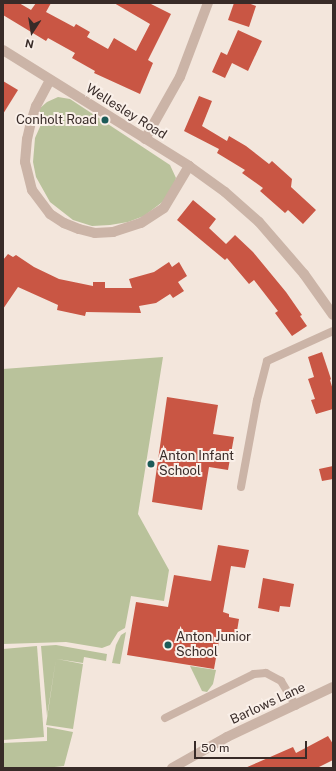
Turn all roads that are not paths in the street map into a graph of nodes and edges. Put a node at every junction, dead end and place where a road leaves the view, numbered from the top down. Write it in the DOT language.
graph roads {
  1 [pos="208,3"];
  2 [pos="3,50"];
  3 [pos="50,80"];
  4 [pos="145,139"];
  5 [pos="189,166"];
  6 [pos="333,316"];
  7 [pos="333,331"];
  8 [pos="241,487"];
  9 [pos="333,687"];
  10 [pos="296,706"];
  11 [pos="165,718"];
  12 [pos="172,768"];
  1 -- 4 [label="street"];
  2 -- 3 [label="street, Wellesley Road"];
  3 -- 4 [label="street, Wellesley Road"];
  3 -- 5 [label="street"];
  4 -- 5 [label="street, Wellesley Road"];
  5 -- 6 [label="street, Wellesley Road"];
  7 -- 8 [label="lane"];
  9 -- 10 [label="street, Barlows Lane"];
  10 -- 11 [label="lane"];
  10 -- 12 [label="street, Barlows Lane"];
}
